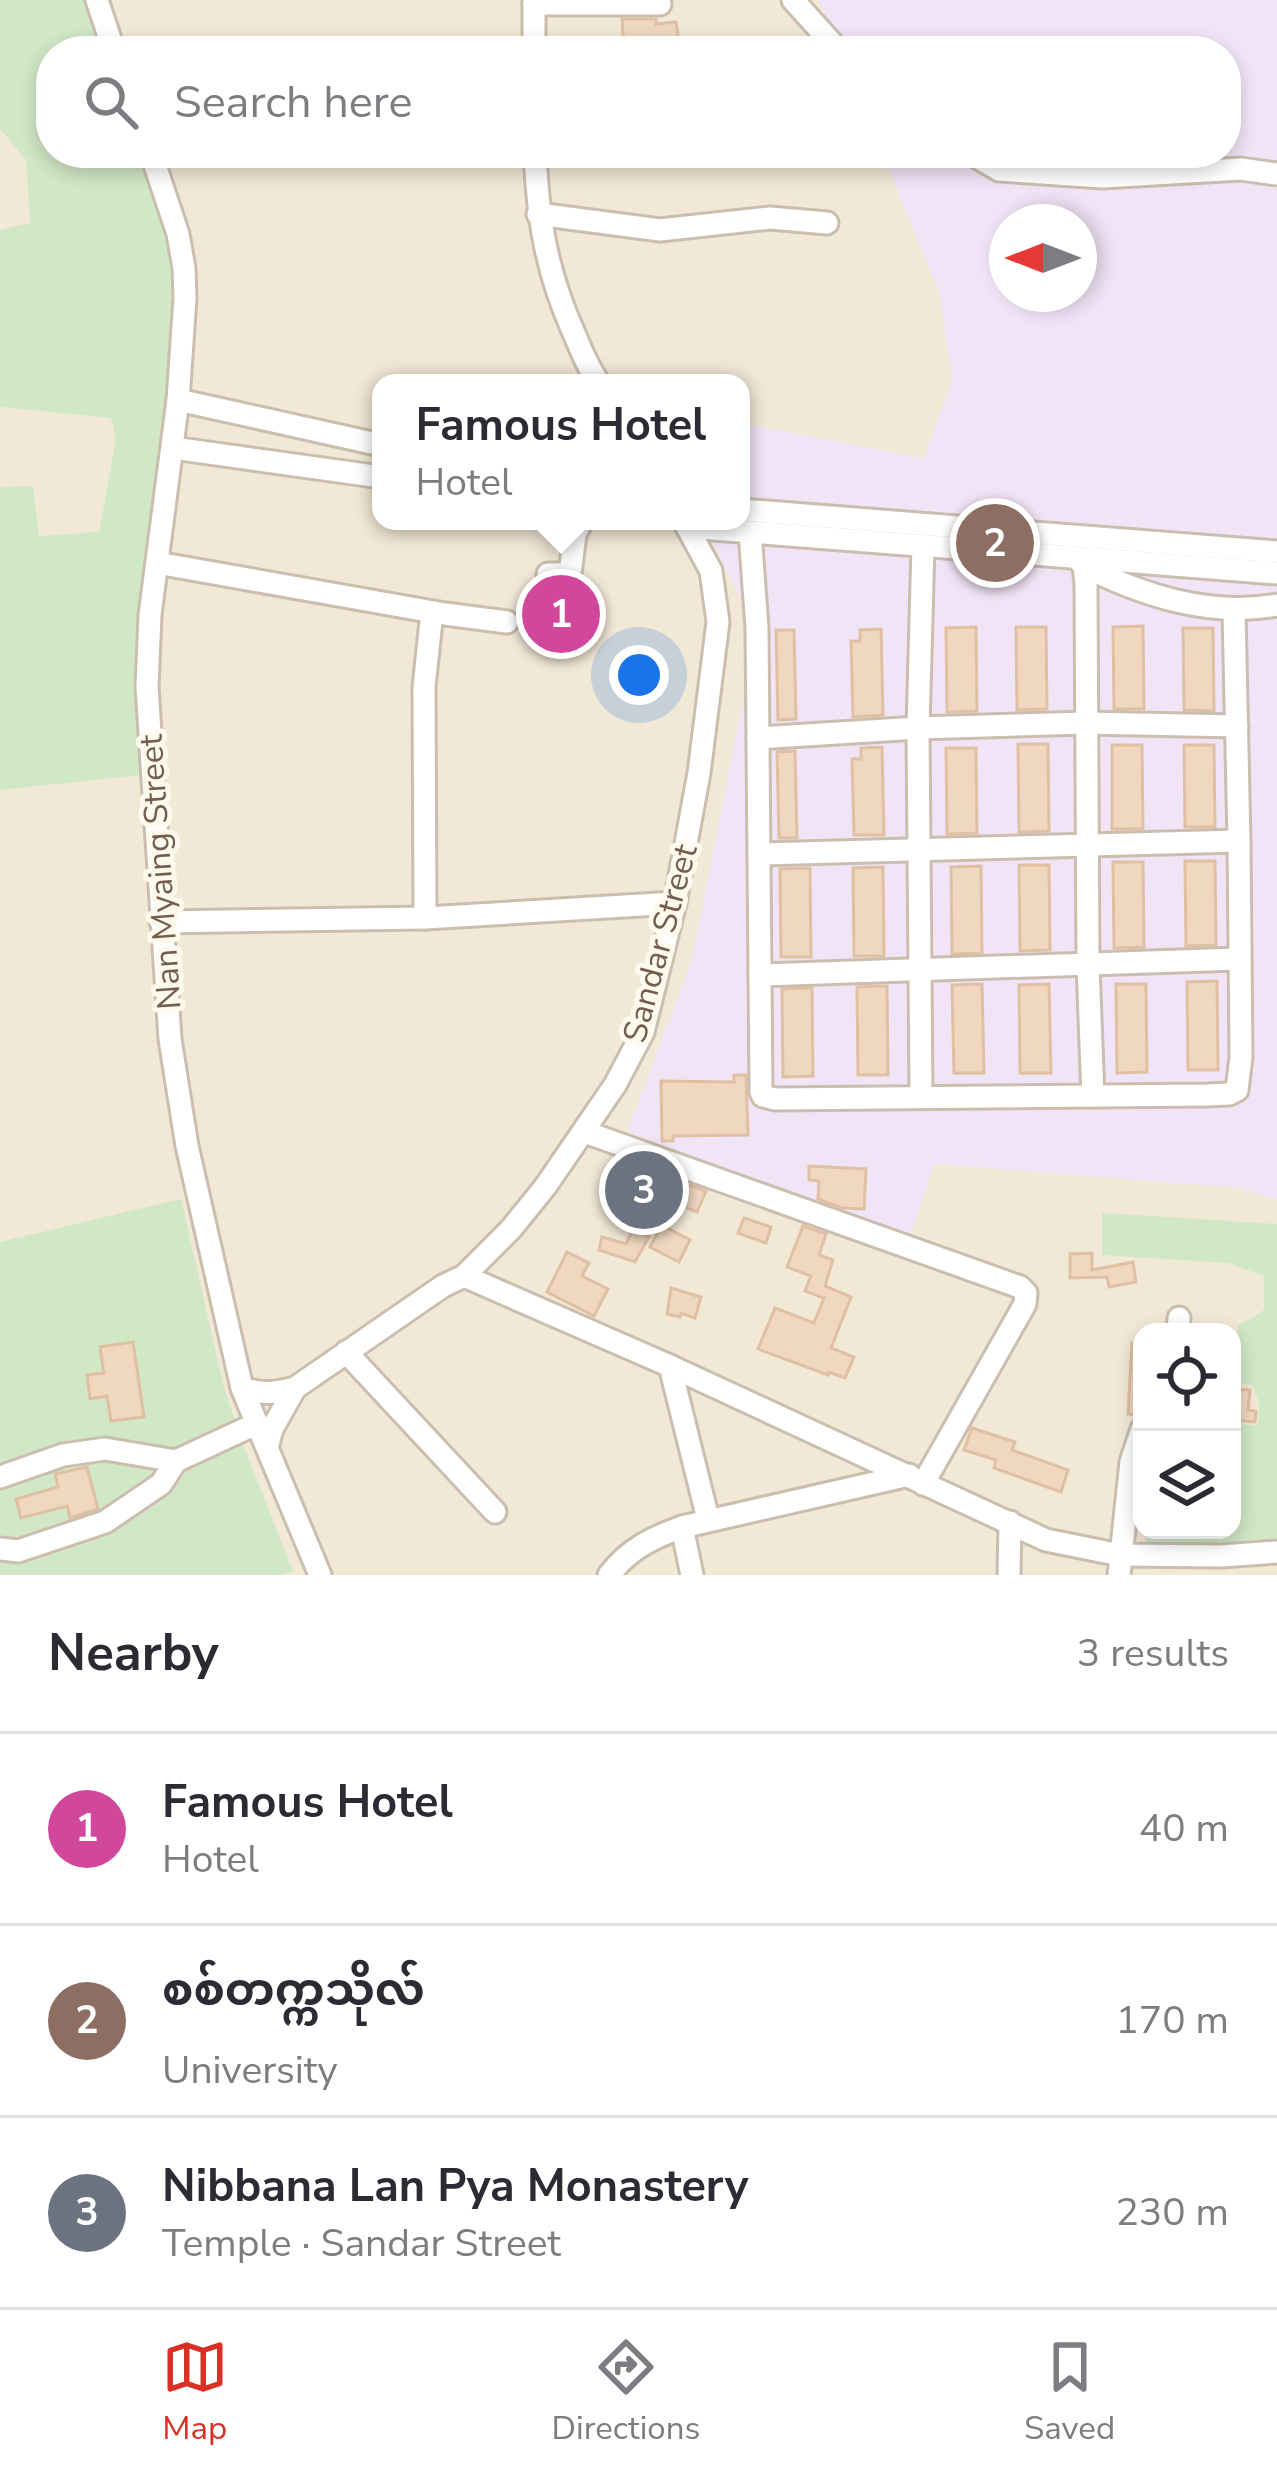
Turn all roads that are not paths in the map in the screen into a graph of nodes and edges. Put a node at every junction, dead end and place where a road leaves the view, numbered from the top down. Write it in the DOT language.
graph roads {
  1 [pos="97,0"];
  2 [pos="793,0"];
  3 [pos="534,2"];
  4 [pos="660,4"];
  5 [pos="109,36"];
  6 [pos="534,36"];
  7 [pos="825,36"];
  8 [pos="156,168"];
  9 [pos="536,168"];
  10 [pos="996,168"];
  11 [pos="1277,174"];
  12 [pos="538,214"];
  13 [pos="827,223"];
  14 [pos="592,374"];
  15 [pos="178,400"];
  16 [pos="372,443"];
  17 [pos="173,448"];
  18 [pos="372,476"];
  19 [pos="750,511"];
  20 [pos="577,530"];
  21 [pos="689,530"];
  22 [pos="734,530"];
  23 [pos="750,532"];
  24 [pos="923,545"];
  25 [pos="1277,552"];
  26 [pos="1081,562"];
  27 [pos="157,563"];
  28 [pos="1277,573"];
  29 [pos="548,574"];
  30 [pos="1277,605"];
  31 [pos="1234,611"];
  32 [pos="432,612"];
  33 [pos="507,622"];
  34 [pos="1085,723"];
  35 [pos="1238,726"];
  36 [pos="918,728"];
  37 [pos="758,738"];
  38 [pos="1239,842"];
  39 [pos="1087,844"];
  40 [pos="919,850"];
  41 [pos="759,854"];
  42 [pos="675,903"];
  43 [pos="425,918"];
  44 [pos="161,922"];
  45 [pos="1238,959"];
  46 [pos="1088,966"];
  47 [pos="922,968"];
  48 [pos="760,975"];
  49 [pos="921,1096"];
  50 [pos="1093,1096"];
  51 [pos="585,1132"];
  52 [pos="464,1276"];
  53 [pos="346,1352"];
  54 [pos="670,1366"];
  55 [pos="242,1388"];
  56 [pos="295,1388"];
  57 [pos="1141,1431"];
  58 [pos="263,1433"];
  59 [pos="176,1461"];
  60 [pos="0,1478"];
  61 [pos="916,1479"];
  62 [pos="495,1512"];
  63 [pos="708,1519"];
  64 [pos="1010,1522"];
  65 [pos="682,1527"];
  66 [pos="0,1549"];
  67 [pos="1269,1560"];
  68 [pos="1119,1565"];
  69 [pos="320,1575"];
  70 [pos="609,1575"];
  71 [pos="692,1575"];
  72 [pos="1009,1575"];
  1 -- 5 [label="street"];
  2 -- 7 [label="street"];
  3 -- 4 [label="street"];
  3 -- 6 [label="street"];
  8 -- 15 [label="street, Nan Myaing Street"];
  9 -- 12 [label="street"];
  10 -- 11 [label="street"];
  12 -- 13 [label="street"];
  12 -- 14 [label="street"];
  15 -- 16 [label="street"];
  15 -- 17 [label="street, Nan Myaing Street"];
  17 -- 18 [label="street"];
  17 -- 27 [label="street, Nan Myaing Street"];
  19 -- 25 [label="street"];
  20 -- 29 [label="street"];
  21 -- 42 [label="street, Sandar Street"];
  22 -- 23 [label="street"];
  23 -- 24 [label="street"];
  23 -- 37 [label="street"];
  24 -- 26 [label="street"];
  24 -- 36 [label="street"];
  26 -- 28 [label="street"];
  26 -- 31 [label="street"];
  26 -- 34 [label="street"];
  27 -- 32 [label="street"];
  27 -- 44 [label="street, Nan Myaing Street"];
  30 -- 31 [label="street"];
  31 -- 35 [label="street"];
  32 -- 33 [label="street"];
  32 -- 43 [label="street"];
  34 -- 35 [label="street"];
  34 -- 36 [label="street"];
  34 -- 39 [label="street"];
  35 -- 38 [label="street"];
  36 -- 37 [label="street"];
  36 -- 40 [label="street"];
  37 -- 41 [label="street"];
  38 -- 39 [label="street"];
  38 -- 45 [label="street"];
  39 -- 40 [label="street"];
  39 -- 46 [label="street"];
  40 -- 41 [label="street"];
  40 -- 47 [label="street"];
  41 -- 48 [label="street"];
  42 -- 43 [label="street"];
  42 -- 51 [label="street, Sandar Street"];
  43 -- 44 [label="street"];
  44 -- 55 [label="street, Nan Myaing Street"];
  45 -- 46 [label="street"];
  45 -- 50 [label="street"];
  46 -- 47 [label="street"];
  46 -- 50 [label="street"];
  47 -- 48 [label="street"];
  47 -- 49 [label="street"];
  48 -- 49 [label="street"];
  49 -- 50 [label="street"];
  51 -- 52 [label="street, Sandar Street"];
  51 -- 61 [label="street"];
  52 -- 53 [label="street, Sandar Street"];
  52 -- 54 [label="street"];
  53 -- 56 [label="street, Sandar Street"];
  53 -- 62 [label="street"];
  54 -- 61 [label="street"];
  54 -- 63 [label="street"];
  55 -- 56 [label="street"];
  55 -- 58 [label="street, Nan Myaing Street"];
  56 -- 58 [label="street"];
  57 -- 68 [label="street"];
  58 -- 59 [label="street"];
  58 -- 69 [label="street, Nan Myaing Street"];
  59 -- 60 [label="street"];
  59 -- 66 [label="street"];
  61 -- 63 [label="street"];
  61 -- 64 [label="street"];
  63 -- 65 [label="street"];
  64 -- 68 [label="street"];
  64 -- 72 [label="street"];
  65 -- 70 [label="street"];
  65 -- 71 [label="street"];
  67 -- 68 [label="street"];
}
